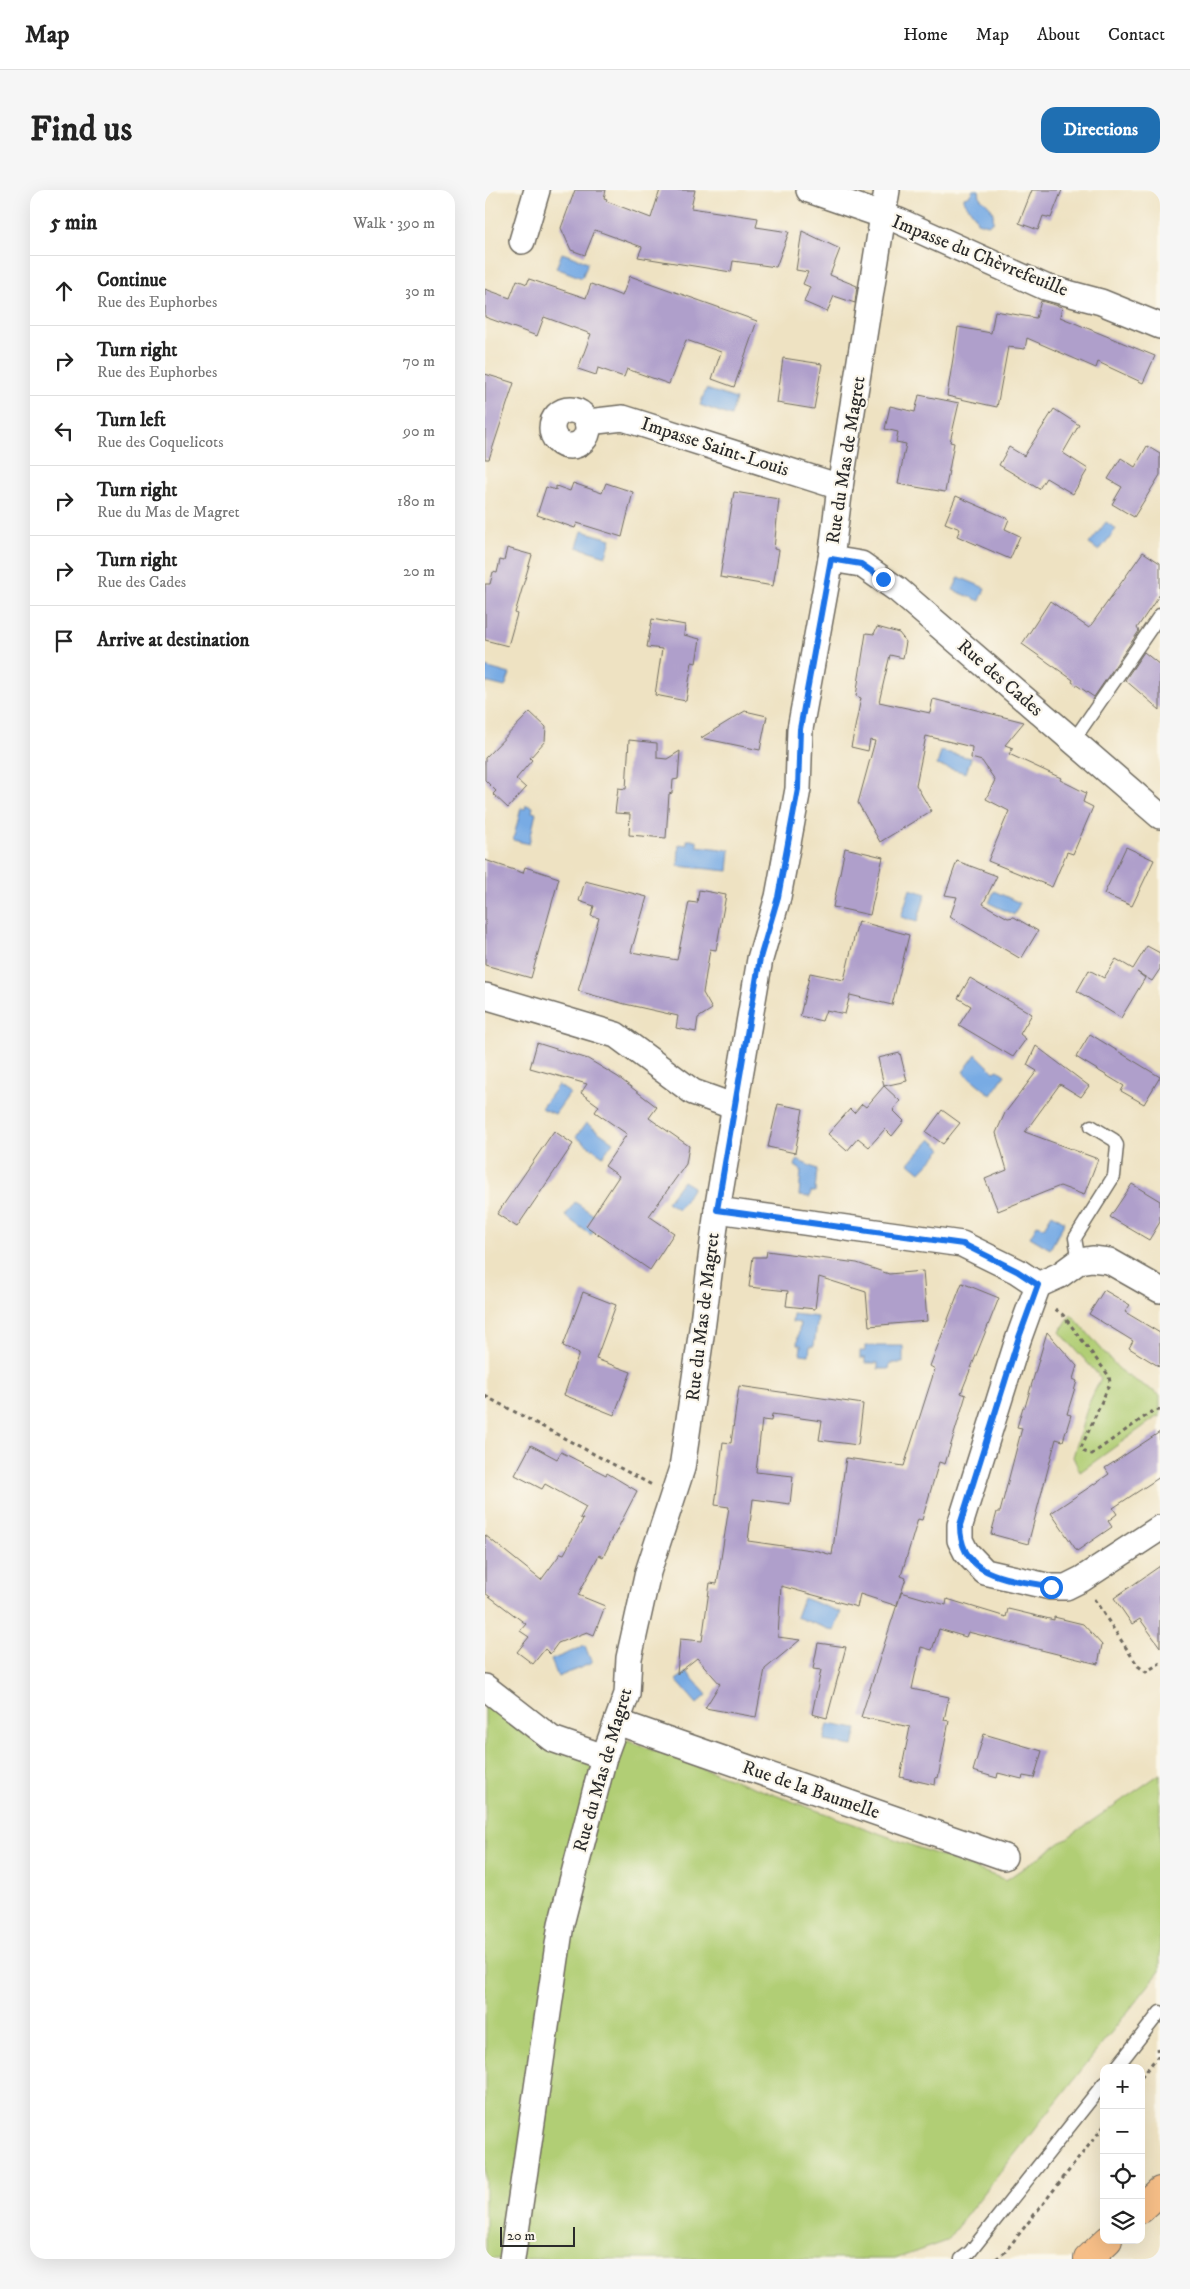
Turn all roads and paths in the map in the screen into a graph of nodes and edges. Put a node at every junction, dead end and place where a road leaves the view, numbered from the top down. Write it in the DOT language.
graph roads {
  1 [pos="537,190"];
  2 [pos="809,190"];
  3 [pos="887,190"];
  4 [pos="884,217"];
  5 [pos="522,241"];
  6 [pos="1160,326"];
  7 [pos="588,422"];
  8 [pos="840,487"];
  9 [pos="831,559"];
  10 [pos="1160,615"];
  11 [pos="1073,741"];
  12 [pos="1160,816"];
  13 [pos="485,996"];
  14 [pos="735,1107"];
  15 [pos="1091,1126"];
  16 [pos="717,1210"];
  17 [pos="1079,1261"];
  18 [pos="1037,1290"];
  19 [pos="1160,1290"];
  20 [pos="485,1396"];
  21 [pos="1160,1410"];
  22 [pos="673,1496"];
  23 [pos="1160,1528"];
  24 [pos="1082,1579"];
  25 [pos="1160,1663"];
  26 [pos="485,1686"];
  27 [pos="617,1722"];
  28 [pos="604,1757"];
  29 [pos="1004,1857"];
  30 [pos="1160,2012"];
  31 [pos="1119,2064"];
  32 [pos="1100,2088"];
  33 [pos="1100,2131"];
  34 [pos="1160,2191"];
  35 [pos="1145,2205"];
  36 [pos="1104,2244"];
  37 [pos="512,2259"];
  38 [pos="961,2259"];
  39 [pos="996,2259"];
  40 [pos="1088,2259"];
  1 -- 5 [label="street"];
  2 -- 4 [label="street, Impasse du Chèvrefeuille"];
  3 -- 4 [label="street, Rue du Mas de Magret"];
  4 -- 6 [label="street, Impasse du Chèvrefeuille"];
  4 -- 8 [label="street, Rue du Mas de Magret"];
  7 -- 8 [label="street, Impasse Saint-Louis"];
  8 -- 9 [label="street, Rue du Mas de Magret"];
  9 -- 11 [label="street, Rue des Cades"];
  9 -- 14 [label="street, Rue du Mas de Magret"];
  10 -- 11 [label="lane"];
  11 -- 12 [label="street, Rue des Cades"];
  13 -- 14 [label="street"];
  14 -- 16 [label="street, Rue du Mas de Magret"];
  15 -- 17 [label="lane"];
  16 -- 18 [label="street"];
  16 -- 22 [label="street, Rue du Mas de Magret"];
  17 -- 18 [label="street"];
  17 -- 19 [label="street"];
  18 -- 21 [label="path"];
  18 -- 24 [label="street"];
  20 -- 22 [label="path"];
  22 -- 27 [label="street, Rue du Mas de Magret"];
  23 -- 24 [label="street"];
  24 -- 25 [label="path"];
  26 -- 28 [label="street"];
  27 -- 28 [label="street, Rue du Mas de Magret"];
  27 -- 29 [label="street, Rue de la Baumelle"];
  28 -- 37 [label="street, Rue du Mas de Magret"];
  30 -- 31 [label="lane"];
  32 -- 38 [label="lane"];
  33 -- 39 [label="path"];
  34 -- 35 [label="highway"];
  36 -- 40 [label="highway"];
}
